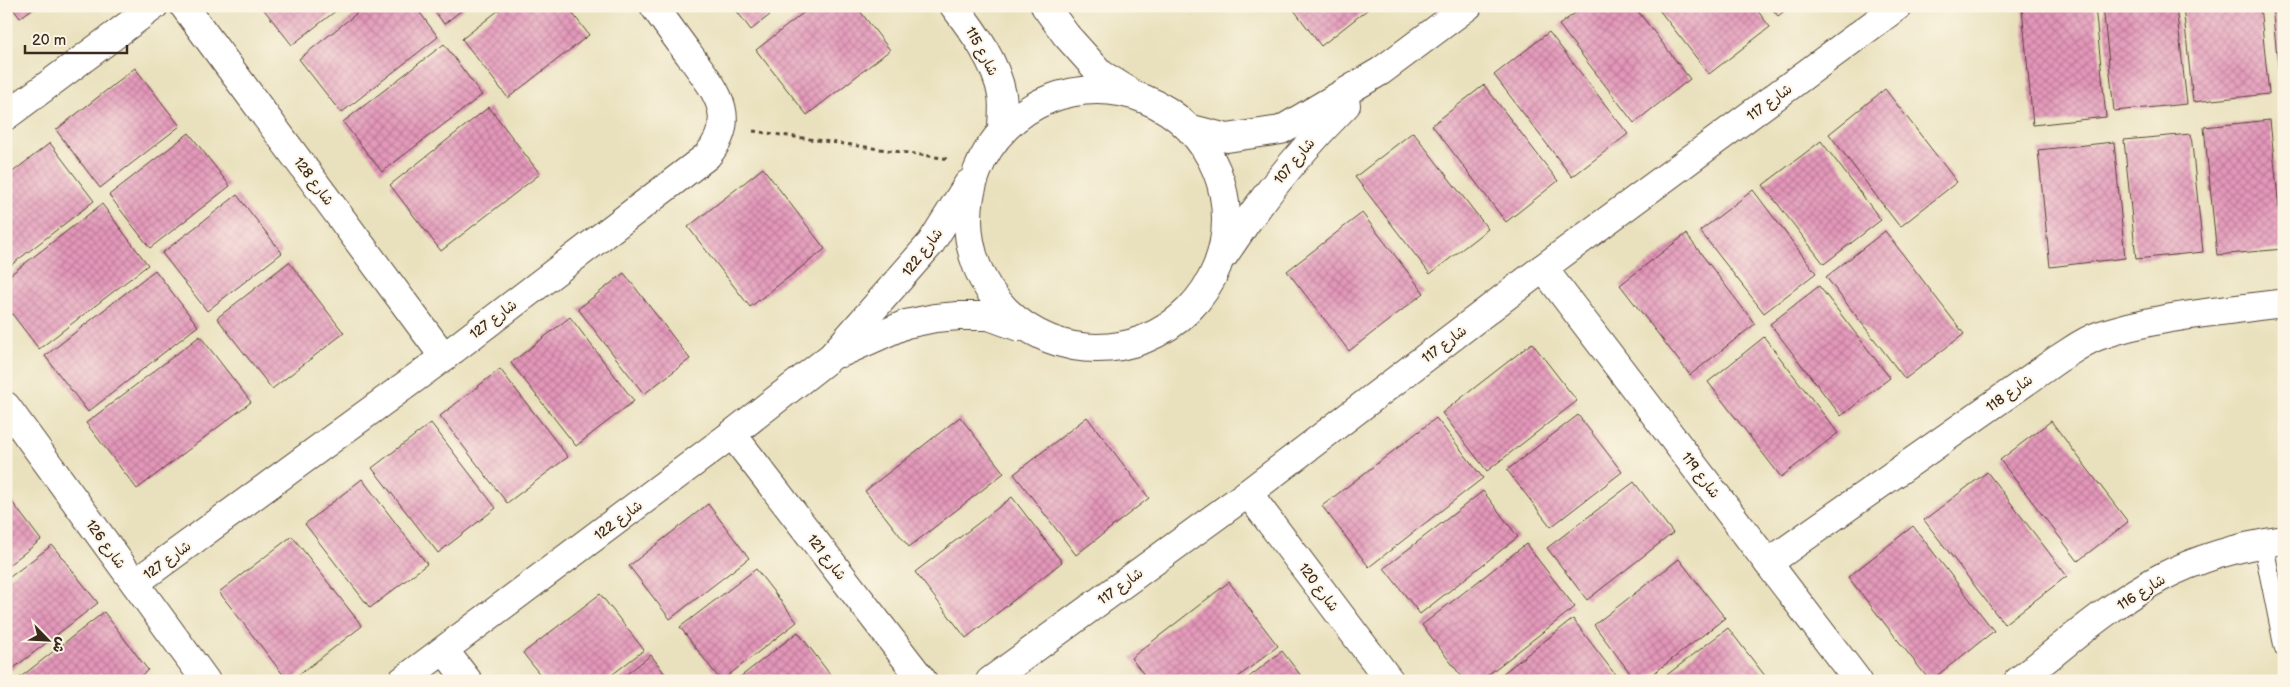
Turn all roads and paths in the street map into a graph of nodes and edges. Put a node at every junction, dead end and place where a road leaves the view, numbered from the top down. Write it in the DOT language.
graph roads {
  1 [pos="154,6"];
  2 [pos="184,6"];
  3 [pos="654,6"];
  4 [pos="954,6"];
  5 [pos="1044,6"];
  6 [pos="1468,6"];
  7 [pos="1898,6"];
  8 [pos="1380,71"];
  9 [pos="1133,93"];
  10 [pos="6,116"];
  11 [pos="722,127"];
  12 [pos="1192,129"];
  13 [pos="1002,130"];
  14 [pos="980,163"];
  15 [pos="1220,261"];
  16 [pos="1543,268"];
  17 [pos="2284,303"];
  18 [pos="1030,331"];
  19 [pos="832,356"];
  20 [pos="444,357"];
  21 [pos="6,406"];
  22 [pos="732,434"];
  23 [pos="1248,493"];
  24 [pos="2273,542"];
  25 [pos="1768,563"];
  26 [pos="135,583"];
  27 [pos="2284,647"];
  28 [pos="444,650"];
  29 [pos="206,681"];
  30 [pos="402,681"];
  31 [pos="468,681"];
  32 [pos="923,681"];
  33 [pos="990,681"];
  34 [pos="1390,681"];
  35 [pos="1858,681"];
  36 [pos="2018,681"];
  1 -- 10 [label="street"];
  2 -- 20 [label="street, شارع 128"];
  3 -- 11 [label="street"];
  4 -- 13 [label="street, شارع 115"];
  5 -- 9 [label="street"];
  6 -- 8 [label="street, شارع 107"];
  7 -- 16 [label="street, شارع 117"];
  8 -- 12 [label="street, شارع 107"];
  8 -- 15 [label="street, شارع 107"];
  9 -- 12 [label="street"];
  9 -- 13 [label="street, شارع 122"];
  11 -- 14 [label="path"];
  11 -- 20 [label="street, شارع 127"];
  12 -- 15 [label="street"];
  13 -- 14 [label="street, شارع 122"];
  14 -- 18 [label="street"];
  14 -- 19 [label="street, شارع 122"];
  15 -- 18 [label="street, شارع 122"];
  16 -- 23 [label="street, شارع 117"];
  16 -- 25 [label="street, شارع 119"];
  17 -- 25 [label="street, شارع 118"];
  18 -- 19 [label="street, شارع 122"];
  19 -- 22 [label="street, شارع 122"];
  20 -- 26 [label="street, شارع 127"];
  21 -- 26 [label="street, شارع 126"];
  22 -- 28 [label="street, شارع 122"];
  22 -- 32 [label="street, شارع 121"];
  23 -- 33 [label="street, شارع 117"];
  23 -- 34 [label="street, شارع 120"];
  24 -- 27 [label="lane"];
  24 -- 36 [label="street, شارع 116"];
  25 -- 35 [label="street, شارع 119"];
  26 -- 29 [label="street, شارع 126"];
  28 -- 30 [label="street, شارع 122"];
  28 -- 31 [label="street"];
}
